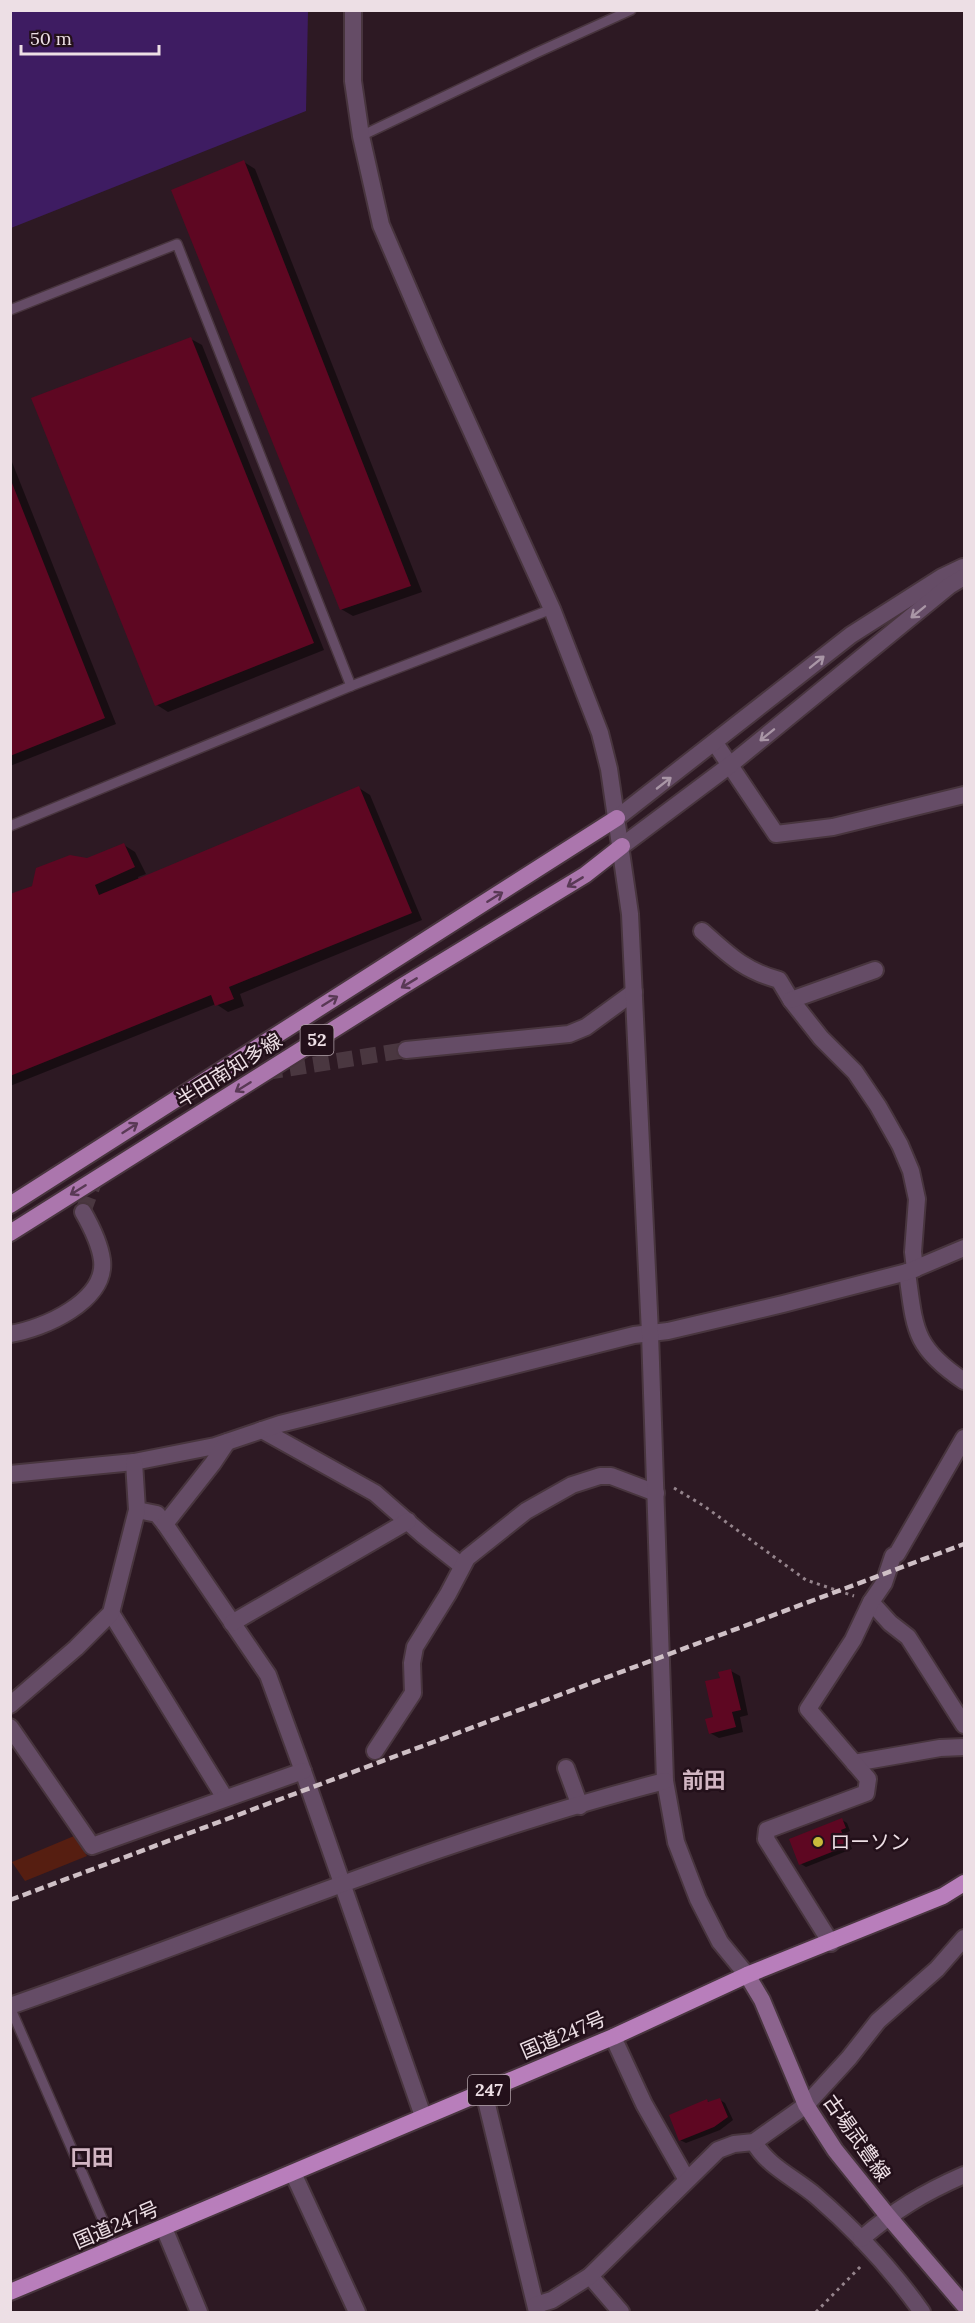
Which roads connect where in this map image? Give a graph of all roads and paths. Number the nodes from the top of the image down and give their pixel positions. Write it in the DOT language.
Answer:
graph roads {
  1 [pos="631,10"];
  2 [pos="356,14"];
  3 [pos="361,136"];
  4 [pos="10,310"];
  5 [pos="964,566"];
  6 [pos="964,577"];
  7 [pos="552,609"];
  8 [pos="351,687"];
  9 [pos="715,743"];
  10 [pos="730,765"];
  11 [pos="964,795"];
  12 [pos="617,818"];
  13 [pos="10,826"];
  14 [pos="622,846"];
  15 [pos="702,931"];
  16 [pos="874,970"];
  17 [pos="634,992"];
  18 [pos="791,1000"];
  19 [pos="406,1050"];
  20 [pos="10,1205"];
  21 [pos="83,1212"];
  22 [pos="10,1233"];
  23 [pos="964,1248"];
  24 [pos="911,1270"];
  25 [pos="650,1333"];
  26 [pos="10,1334"];
  27 [pos="964,1380"];
  28 [pos="262,1430"];
  29 [pos="964,1438"];
  30 [pos="227,1442"];
  31 [pos="134,1462"];
  32 [pos="10,1474"];
  33 [pos="674,1488"];
  34 [pos="656,1493"];
  35 [pos="137,1510"];
  36 [pos="408,1521"];
  37 [pos="165,1524"];
  38 [pos="462,1566"];
  39 [pos="871,1602"];
  40 [pos="111,1613"];
  41 [pos="232,1623"];
  42 [pos="10,1705"];
  43 [pos="964,1725"];
  44 [pos="10,1727"];
  45 [pos="964,1747"];
  46 [pos="375,1751"];
  47 [pos="854,1763"];
  48 [pos="566,1767"];
  49 [pos="303,1771"];
  50 [pos="665,1781"];
  51 [pos="225,1798"];
  52 [pos="579,1806"];
  53 [pos="964,1883"];
  54 [pos="342,1884"];
  55 [pos="964,1938"];
  56 [pos="831,1943"];
  57 [pos="747,1976"];
  58 [pos="10,2006"];
  59 [pos="613,2037"];
  60 [pos="484,2092"];
  61 [pos="806,2105"];
  62 [pos="423,2116"];
  63 [pos="754,2142"];
  64 [pos="293,2173"];
  65 [pos="964,2175"];
  66 [pos="687,2180"];
  67 [pos="888,2216"];
  68 [pos="164,2228"];
  69 [pos="861,2239"];
  70 [pos="115,2248"];
  71 [pos="873,2253"];
  72 [pos="590,2276"];
  73 [pos="10,2292"];
  74 [pos="964,2305"];
  75 [pos="536,2309"];
  76 [pos="199,2313"];
  77 [pos="357,2313"];
  78 [pos="621,2313"];
  79 [pos="816,2313"];
  80 [pos="922,2313"];
  1 -- 3 [label="lane"];
  2 -- 3 [label="street"];
  3 -- 7 [label="street"];
  4 -- 8 [label="lane"];
  9 -- 5 [label="street, one-way"];
  6 -- 10 [label="street, one-way"];
  7 -- 8 [label="lane"];
  7 -- 12 [label="street"];
  8 -- 13 [label="lane"];
  9 -- 10 [label="street"];
  12 -- 9 [label="street, one-way"];
  10 -- 11 [label="street"];
  10 -- 14 [label="street"];
  12 -- 14 [label="street"];
  20 -- 12 [label="main road, 半田南知多線 / 52, one-way"];
  14 -- 17 [label="street"];
  14 -- 22 [label="main road, 半田南知多線 / 52, one-way"];
  15 -- 18 [label="street"];
  16 -- 18 [label="street"];
  17 -- 19 [label="street"];
  17 -- 25 [label="street"];
  18 -- 24 [label="street"];
  21 -- 26 [label="street"];
  23 -- 24 [label="street"];
  24 -- 25 [label="street"];
  24 -- 27 [label="street"];
  25 -- 28 [label="street"];
  25 -- 34 [label="street"];
  28 -- 30 [label="street"];
  28 -- 36 [label="street"];
  29 -- 39 [label="street"];
  30 -- 31 [label="street"];
  30 -- 37 [label="street"];
  31 -- 32 [label="street"];
  31 -- 35 [label="street"];
  33 -- 39 [label="path"];
  34 -- 38 [label="street"];
  34 -- 50 [label="street"];
  35 -- 37 [label="street"];
  35 -- 40 [label="street"];
  36 -- 38 [label="street"];
  36 -- 41 [label="street"];
  37 -- 41 [label="street"];
  38 -- 46 [label="street"];
  39 -- 43 [label="street"];
  39 -- 47 [label="street"];
  40 -- 42 [label="street"];
  40 -- 51 [label="street"];
  41 -- 49 [label="street"];
  44 -- 51 [label="street"];
  45 -- 47 [label="street"];
  47 -- 56 [label="street"];
  48 -- 52 [label="street"];
  49 -- 51 [label="street"];
  49 -- 54 [label="street"];
  50 -- 52 [label="street"];
  50 -- 57 [label="street"];
  52 -- 54 [label="street"];
  53 -- 56 [label="highway, 国道247号 / 247"];
  54 -- 58 [label="street"];
  54 -- 62 [label="street"];
  55 -- 61 [label="street"];
  56 -- 57 [label="highway, 国道247号 / 247"];
  57 -- 59 [label="highway, 国道247号 / 247"];
  57 -- 61 [label="main road, 古場武豊線"];
  58 -- 70 [label="lane"];
  59 -- 60 [label="highway, 国道247号 / 247"];
  59 -- 66 [label="street"];
  60 -- 62 [label="highway, 国道247号 / 247"];
  60 -- 75 [label="street"];
  61 -- 63 [label="street"];
  61 -- 67 [label="main road, 古場武豊線"];
  62 -- 64 [label="highway, 国道247号 / 247"];
  63 -- 66 [label="street"];
  63 -- 69 [label="street"];
  64 -- 68 [label="highway, 国道247号 / 247"];
  64 -- 77 [label="street"];
  65 -- 67 [label="street"];
  66 -- 72 [label="street"];
  67 -- 69 [label="street"];
  67 -- 74 [label="main road, 古場武豊線"];
  68 -- 70 [label="highway, 国道247号 / 247"];
  68 -- 76 [label="street"];
  69 -- 71 [label="street"];
  70 -- 73 [label="highway, 国道247号 / 247"];
  71 -- 79 [label="path"];
  71 -- 80 [label="street"];
  72 -- 75 [label="street"];
  72 -- 78 [label="street"];
}
